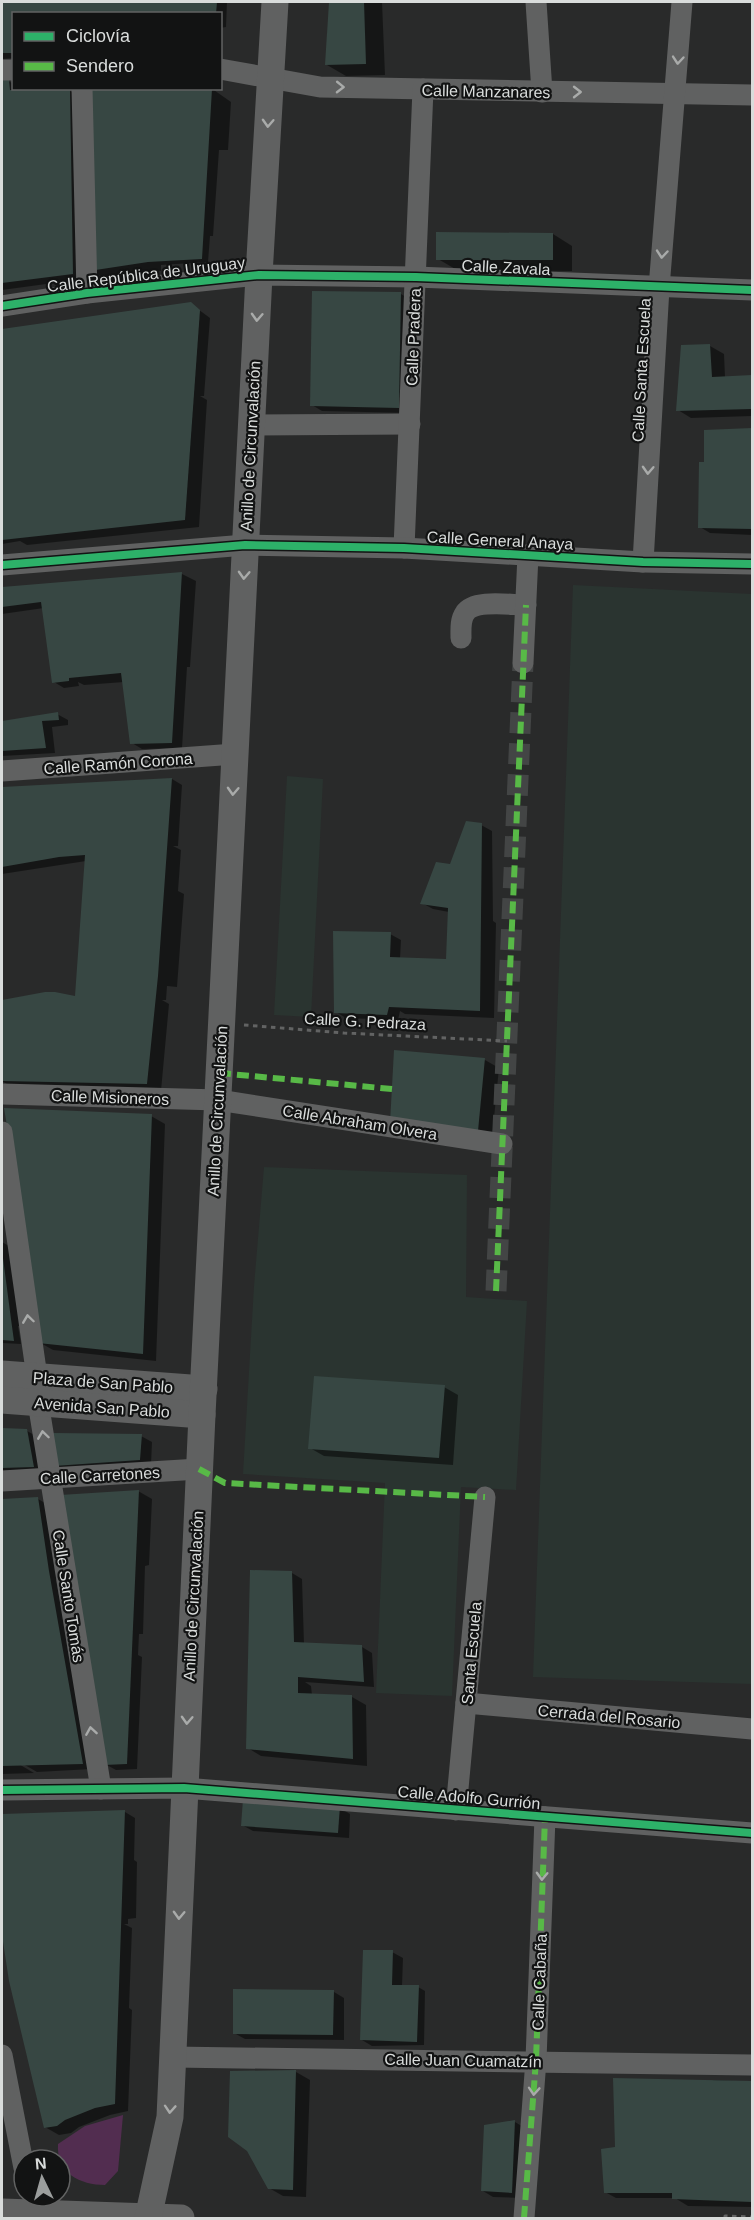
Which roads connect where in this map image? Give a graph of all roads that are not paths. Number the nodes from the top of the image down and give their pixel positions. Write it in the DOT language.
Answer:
graph roads {
  1 [pos="275,2"];
  2 [pos="536,2"];
  3 [pos="682,2"];
  4 [pos="222,69"];
  5 [pos="270,78"];
  6 [pos="423,89"];
  7 [pos="82,90"];
  8 [pos="542,92"];
  9 [pos="675,93"];
  10 [pos="753,94"];
  11 [pos="259,275"];
  12 [pos="416,276"];
  13 [pos="659,288"];
  14 [pos="753,290"];
  15 [pos="87,293"];
  16 [pos="2,306"];
  17 [pos="410,424"];
  18 [pos="252,425"];
  19 [pos="246,545"];
  20 [pos="404,548"];
  21 [pos="528,555"];
  22 [pos="643,562"];
  23 [pos="753,564"];
  24 [pos="2,565"];
  25 [pos="526,605"];
  26 [pos="461,638"];
  27 [pos="523,663"];
  28 [pos="235,754"];
  29 [pos="2,771"];
  30 [pos="2,1094"];
  31 [pos="218,1101"];
  32 [pos="2,1132"];
  33 [pos="502,1144"];
  34 [pos="2,1374"];
  35 [pos="38,1390"];
  36 [pos="2,1400"];
  37 [pos="203,1402"];
  38 [pos="200,1469"];
  39 [pos="49,1478"];
  40 [pos="2,1480"];
  41 [pos="485,1497"];
  42 [pos="466,1703"];
  43 [pos="753,1729"];
  44 [pos="184,1788"];
  45 [pos="101,1789"];
  46 [pos="2,1790"];
  47 [pos="456,1810"];
  48 [pos="544,1817"];
  49 [pos="753,1833"];
  50 [pos="2,2055"];
  51 [pos="173,2057"];
  52 [pos="536,2060"];
  53 [pos="753,2065"];
  54 [pos="20,2148"];
  55 [pos="64,2208"];
  56 [pos="148,2218"];
  57 [pos="181,2218"];
  58 [pos="524,2218"];
  1 -- 5 [label="main road, Anillo de Circunvalación"];
  2 -- 8 [label="street"];
  3 -- 9 [label="street, Calle Santa Escuela, one-way"];
  4 -- 5 [label="street, Calle Manzanares"];
  5 -- 6 [label="street, Calle Manzanares, one-way"];
  5 -- 11 [label="main road, Anillo de Circunvalación, one-way"];
  6 -- 8 [label="street, Calle Manzanares"];
  6 -- 12 [label="street, Calle Pradera"];
  7 -- 15 [label="street"];
  8 -- 9 [label="street, Calle Manzanares, one-way"];
  9 -- 10 [label="street, Calle Manzanares"];
  9 -- 13 [label="street, Calle Santa Escuela, one-way"];
  11 -- 12 [label="street, Calle Zavala"];
  11 -- 15 [label="street, Calle República de Uruguay"];
  11 -- 18 [label="main road, Anillo de Circunvalación, one-way"];
  12 -- 13 [label="street, Calle Zavala"];
  12 -- 17 [label="street, Calle Pradera"];
  13 -- 14 [label="street, Calle Zavala"];
  13 -- 22 [label="street, Calle Santa Escuela, one-way"];
  15 -- 16 [label="street, Calle República de Uruguay"];
  17 -- 18 [label="street"];
  17 -- 20 [label="street, Calle Pradera"];
  18 -- 19 [label="main road, Anillo de Circunvalación"];
  19 -- 20 [label="street, Calle General Anaya"];
  19 -- 24 [label="street, Calle General Anaya"];
  19 -- 28 [label="main road, Anillo de Circunvalación, one-way"];
  20 -- 21 [label="street, Calle General Anaya"];
  21 -- 22 [label="street, Calle General Anaya"];
  21 -- 25 [label="street"];
  22 -- 23 [label="street, Calle General Anaya"];
  25 -- 26 [label="street"];
  25 -- 27 [label="street"];
  28 -- 29 [label="street, Calle Ramón Corona"];
  28 -- 31 [label="main road, Anillo de Circunvalación, one-way"];
  30 -- 31 [label="street, Calle Misioneros"];
  31 -- 33 [label="street, Calle Abraham Olvera"];
  31 -- 37 [label="main road, Anillo de Circunvalación"];
  35 -- 32 [label="street, Calle Santo Tomás, one-way"];
  34 -- 35 [label="main road, Plaza de San Pablo"];
  35 -- 36 [label="main road, Avenida San Pablo"];
  35 -- 37 [label="main road, Plaza de San Pablo"];
  39 -- 35 [label="street, Calle Santo Tomás, one-way"];
  37 -- 38 [label="main road, Anillo de Circunvalación"];
  38 -- 39 [label="street, Calle Carretones"];
  38 -- 44 [label="main road, Anillo de Circunvalación, one-way"];
  39 -- 40 [label="street, Calle Carretones"];
  45 -- 39 [label="street, Calle Santo Tomás, one-way"];
  41 -- 42 [label="street, Santa Escuela"];
  42 -- 43 [label="street, Cerrada del Rosario"];
  42 -- 47 [label="street, Santa Escuela"];
  44 -- 45 [label="street, Calle Adolfo Gurrión"];
  44 -- 47 [label="street, Calle Adolfo Gurrión"];
  44 -- 51 [label="main road, Anillo de Circunvalación, one-way"];
  45 -- 46 [label="street, Calle Adolfo Gurrión"];
  47 -- 48 [label="street, Calle Adolfo Gurrión"];
  48 -- 49 [label="street, Calle Adolfo Gurrión"];
  48 -- 52 [label="street, Calle Cabaña, one-way"];
  50 -- 54 [label="street"];
  51 -- 52 [label="street, Calle Juan Cuamatzín"];
  51 -- 56 [label="main road, Anillo de Circunvalación, one-way"];
  52 -- 53 [label="street, Calle Juan Cuamatzín"];
  52 -- 58 [label="street, Calle Cabaña, one-way"];
  55 -- 56 [label="main road"];
  56 -- 57 [label="main road"];
}
